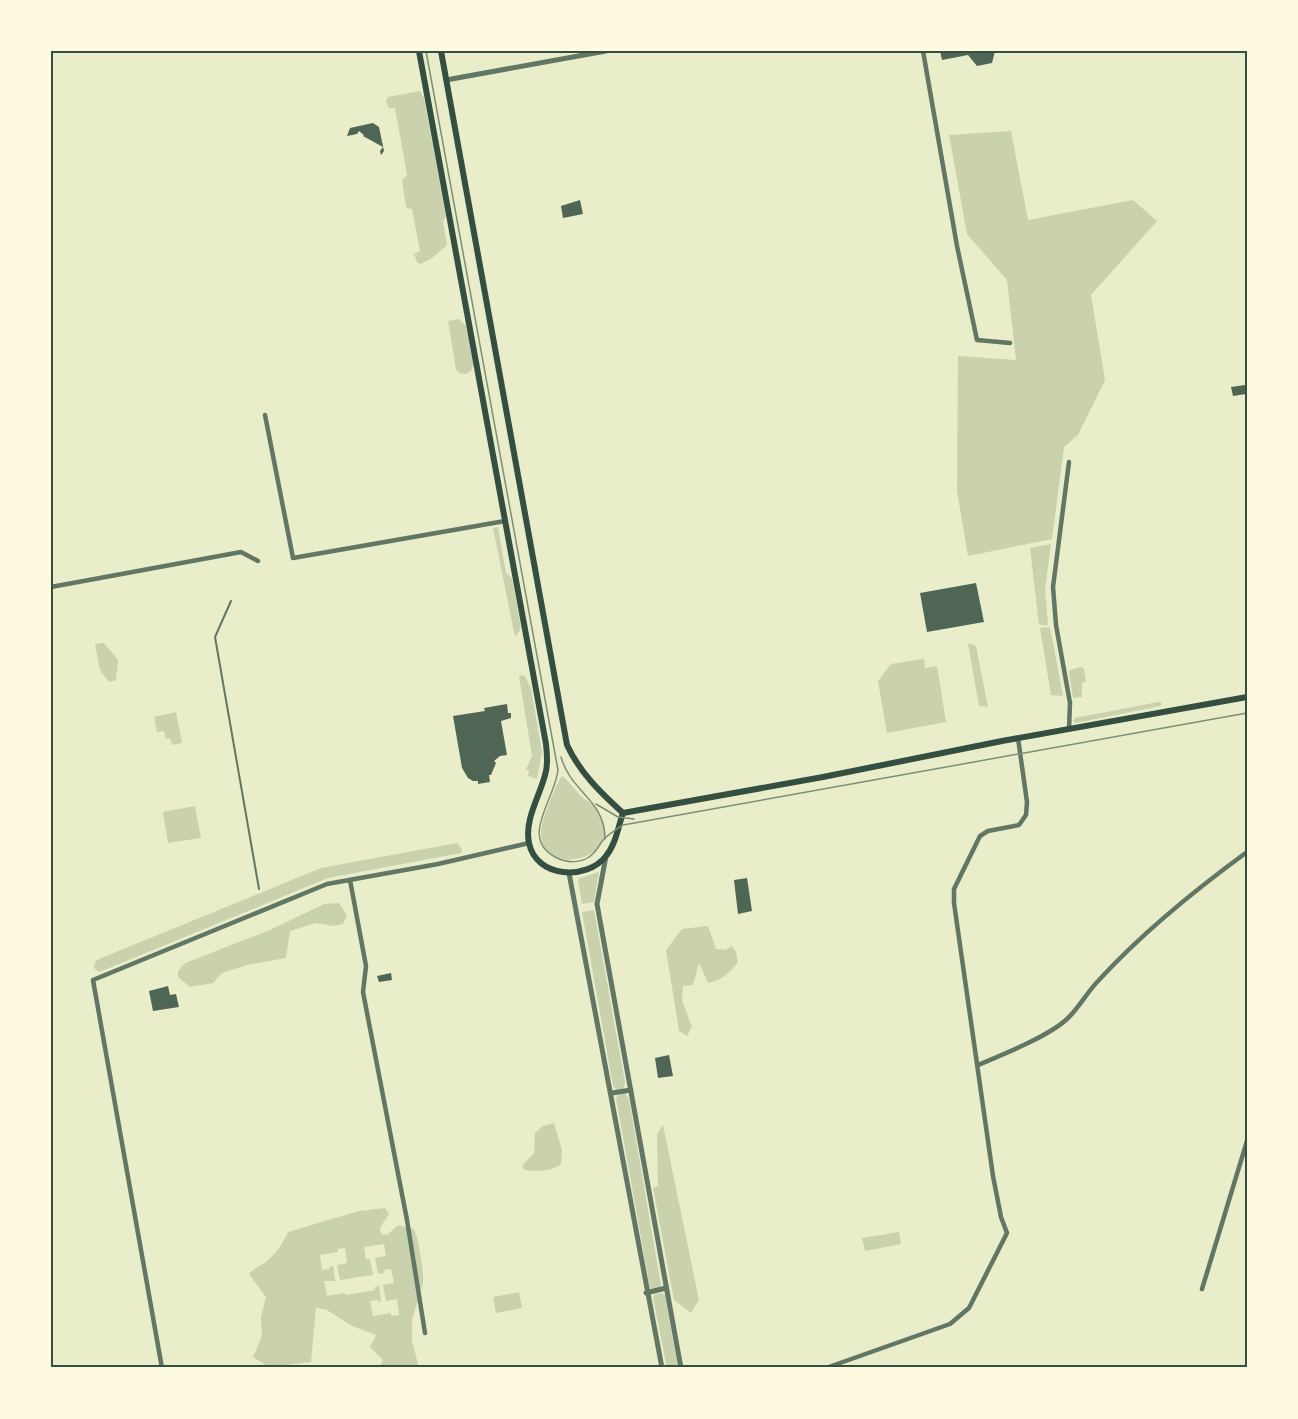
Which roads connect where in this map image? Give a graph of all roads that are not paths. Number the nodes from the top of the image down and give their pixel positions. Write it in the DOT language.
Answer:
graph roads {
  1 [pos="419,51"];
  2 [pos="441,51"];
  3 [pos="606,51"];
  4 [pos="923,51"];
  5 [pos="446,80"];
  6 [pos="1010,343"];
  7 [pos="265,415"];
  8 [pos="1069,462"];
  9 [pos="505,521"];
  10 [pos="258,561"];
  11 [pos="51,587"];
  12 [pos="231,602"];
  13 [pos="1247,697"];
  14 [pos="1070,729"];
  15 [pos="1018,738"];
  16 [pos="623,813"];
  17 [pos="529,843"];
  18 [pos="1247,852"];
  19 [pos="606,856"];
  20 [pos="569,873"];
  21 [pos="350,880"];
  22 [pos="259,889"];
  23 [pos="978,1065"];
  24 [pos="631,1090"];
  25 [pos="612,1093"];
  26 [pos="1247,1141"];
  27 [pos="666,1288"];
  28 [pos="1202,1289"];
  29 [pos="646,1293"];
  30 [pos="425,1333"];
  31 [pos="162,1368"];
  32 [pos="662,1368"];
  33 [pos="681,1368"];
  34 [pos="826,1368"];
  1 -- 9 [label="main road"];
  2 -- 5 [label="main road"];
  3 -- 5 [label="street"];
  4 -- 6 [label="street"];
  5 -- 16 [label="main road"];
  7 -- 9 [label="street"];
  8 -- 14 [label="street"];
  9 -- 17 [label="main road"];
  10 -- 11 [label="street"];
  12 -- 22 [label="lane"];
  13 -- 14 [label="main road"];
  14 -- 15 [label="main road"];
  15 -- 16 [label="main road"];
  15 -- 23 [label="street"];
  16 -- 19 [label="main road"];
  17 -- 20 [label="main road"];
  17 -- 21 [label="street"];
  18 -- 23 [label="street"];
  19 -- 20 [label="main road"];
  19 -- 24 [label="street"];
  20 -- 25 [label="street"];
  21 -- 30 [label="street"];
  21 -- 31 [label="street"];
  23 -- 34 [label="street"];
  24 -- 25 [label="street"];
  24 -- 27 [label="street"];
  25 -- 29 [label="street"];
  26 -- 28 [label="street"];
  27 -- 29 [label="street"];
  27 -- 33 [label="street"];
  29 -- 32 [label="street"];
}
